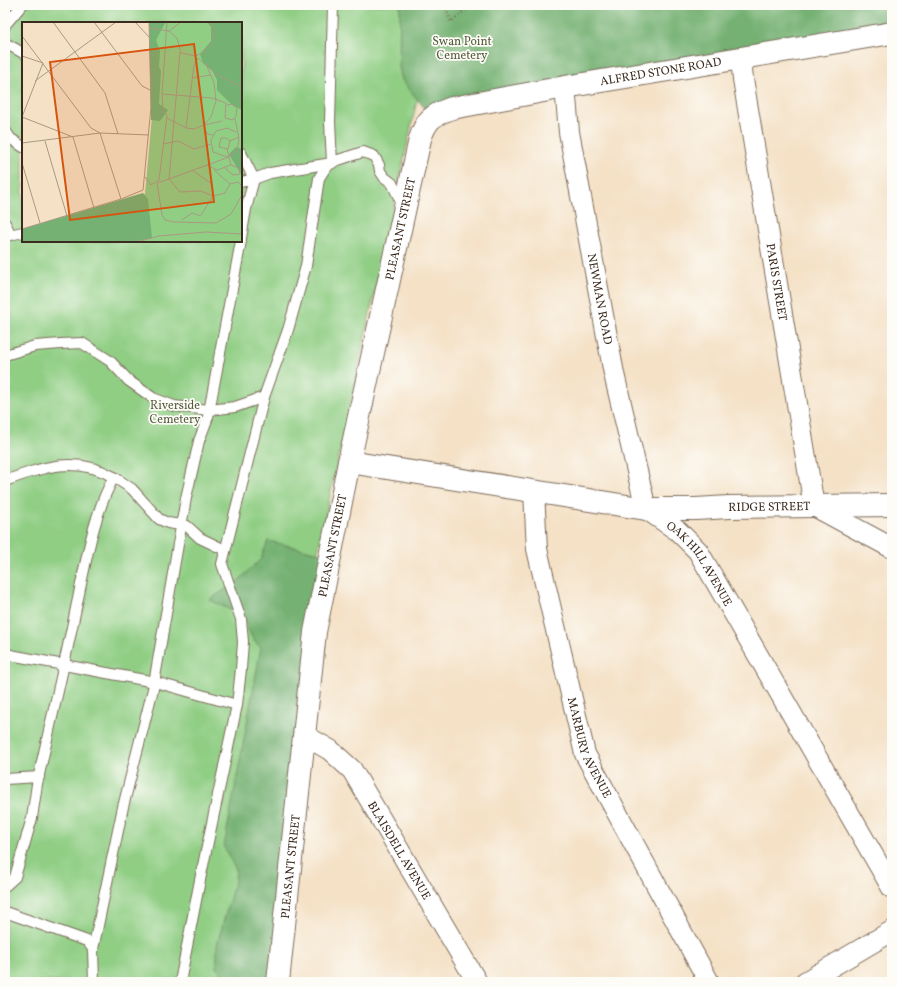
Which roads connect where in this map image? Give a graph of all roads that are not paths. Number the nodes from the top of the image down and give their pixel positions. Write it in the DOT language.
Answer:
graph roads {
  1 [pos="22,5"];
  2 [pos="333,5"];
  3 [pos="5,25"];
  4 [pos="892,33"];
  5 [pos="5,43"];
  6 [pos="22,52"];
  7 [pos="741,58"];
  8 [pos="565,87"];
  9 [pos="431,118"];
  10 [pos="5,130"];
  11 [pos="22,146"];
  12 [pos="242,155"];
  13 [pos="332,163"];
  14 [pos="254,179"];
  15 [pos="242,182"];
  16 [pos="405,209"];
  17 [pos="5,223"];
  18 [pos="22,232"];
  19 [pos="242,234"];
  20 [pos="8,235"];
  21 [pos="241,242"];
  22 [pos="5,355"];
  23 [pos="264,397"];
  24 [pos="209,410"];
  25 [pos="349,462"];
  26 [pos="114,477"];
  27 [pos="5,481"];
  28 [pos="534,492"];
  29 [pos="892,505"];
  30 [pos="814,506"];
  31 [pos="646,509"];
  32 [pos="182,524"];
  33 [pos="892,548"];
  34 [pos="225,550"];
  35 [pos="5,654"];
  36 [pos="64,665"];
  37 [pos="155,682"];
  38 [pos="237,705"];
  39 [pos="304,735"];
  40 [pos="39,777"];
  41 [pos="5,779"];
  42 [pos="5,886"];
  43 [pos="892,888"];
  44 [pos="5,912"];
  45 [pos="892,931"];
  46 [pos="93,949"];
  47 [pos="94,982"];
  48 [pos="180,982"];
  49 [pos="278,982"];
  50 [pos="478,982"];
  51 [pos="709,982"];
  52 [pos="805,982"];
  1 -- 3 [label="lane"];
  2 -- 13 [label="lane"];
  4 -- 7 [label="street, ALFRED STONE ROAD"];
  5 -- 6 [label="lane"];
  7 -- 8 [label="street, ALFRED STONE ROAD"];
  7 -- 30 [label="street, PARIS STREET"];
  8 -- 9 [label="street, ALFRED STONE ROAD"];
  8 -- 31 [label="street, NEWMAN ROAD"];
  9 -- 16 [label="street, PLEASANT STREET"];
  10 -- 11 [label="lane"];
  12 -- 14 [label="lane"];
  13 -- 14 [label="lane"];
  13 -- 16 [label="lane"];
  13 -- 23 [label="lane"];
  14 -- 15 [label="lane"];
  14 -- 19 [label="lane"];
  16 -- 25 [label="street, PLEASANT STREET"];
  17 -- 20 [label="lane"];
  18 -- 20 [label="lane"];
  21 -- 24 [label="lane"];
  22 -- 24 [label="lane"];
  23 -- 24 [label="lane"];
  23 -- 34 [label="lane"];
  24 -- 32 [label="lane"];
  25 -- 28 [label="street, OAK HILL AVENUE"];
  25 -- 39 [label="street, PLEASANT STREET"];
  26 -- 27 [label="lane"];
  26 -- 32 [label="lane"];
  26 -- 36 [label="lane"];
  28 -- 31 [label="street, OAK HILL AVENUE"];
  28 -- 51 [label="street, MARBURY AVENUE"];
  29 -- 30 [label="street, RIDGE STREET"];
  30 -- 31 [label="street, RIDGE STREET"];
  30 -- 33 [label="street"];
  31 -- 43 [label="street, OAK HILL AVENUE"];
  32 -- 34 [label="lane"];
  32 -- 37 [label="lane"];
  34 -- 38 [label="lane"];
  35 -- 36 [label="lane"];
  36 -- 37 [label="lane"];
  36 -- 40 [label="lane"];
  37 -- 38 [label="lane"];
  37 -- 46 [label="lane"];
  38 -- 48 [label="lane"];
  39 -- 49 [label="street, PLEASANT STREET"];
  39 -- 50 [label="street, BLAISDELL AVENUE"];
  40 -- 41 [label="lane"];
  40 -- 42 [label="lane"];
  44 -- 46 [label="lane"];
  45 -- 52 [label="street"];
  46 -- 47 [label="lane"];
}
